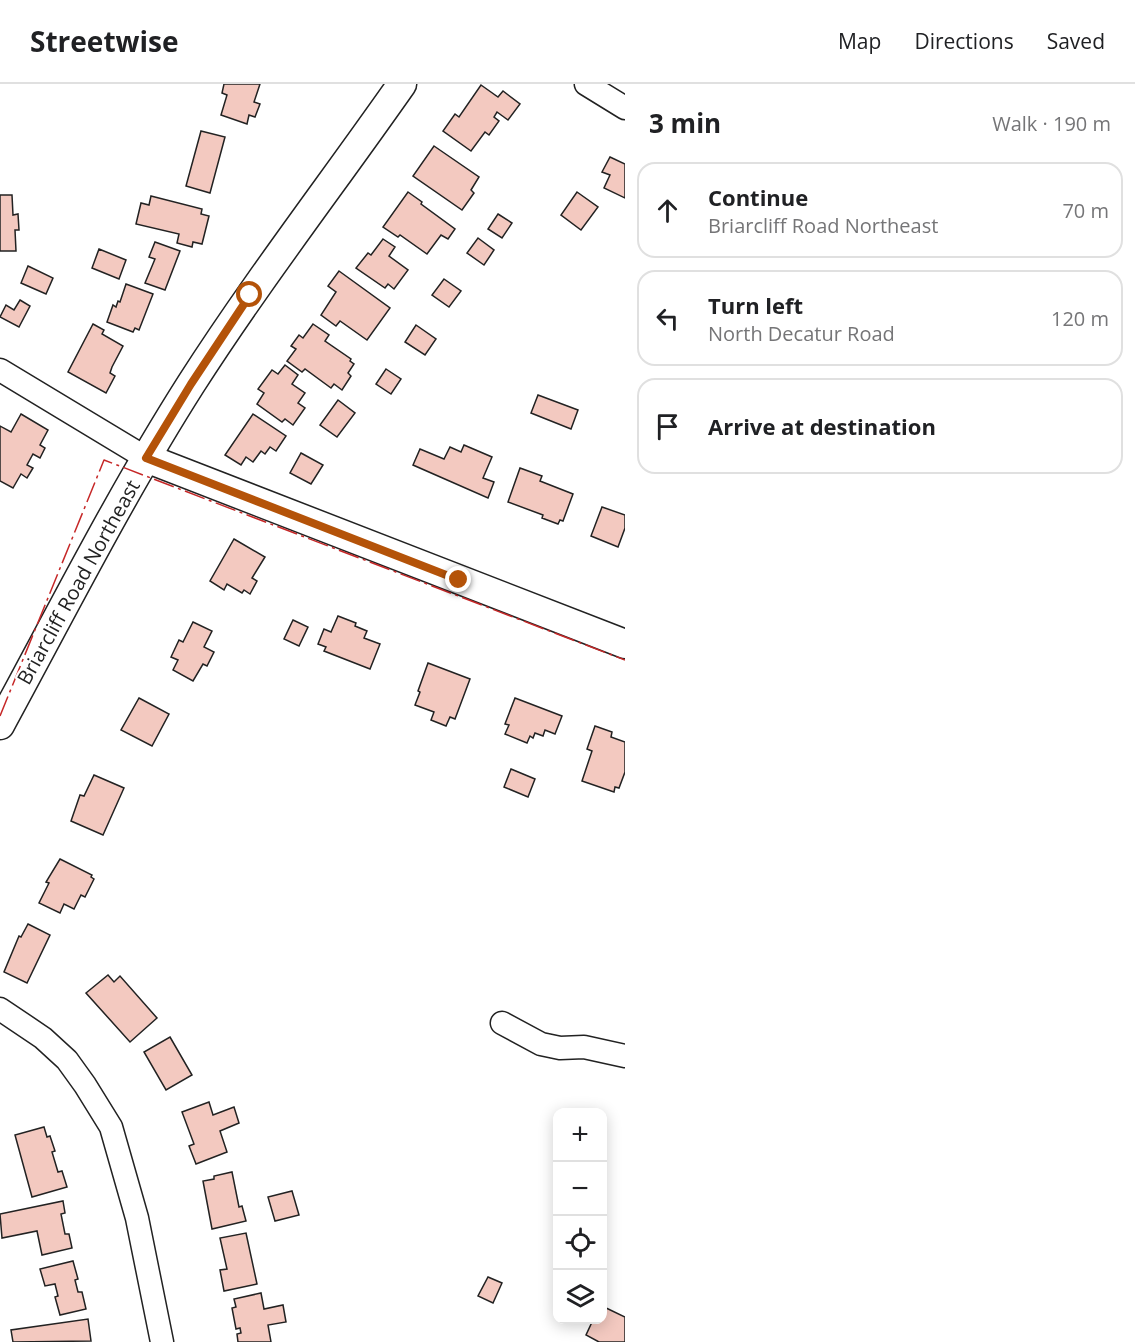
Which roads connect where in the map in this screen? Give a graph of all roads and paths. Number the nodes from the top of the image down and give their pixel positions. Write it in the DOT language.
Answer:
graph roads {
  1 [pos="402,84"];
  2 [pos="586,84"];
  3 [pos="625,108"];
  4 [pos="0,370"];
  5 [pos="146,458"];
  6 [pos="625,645"];
  7 [pos="0,725"];
  8 [pos="0,1009"];
  9 [pos="502,1023"];
  10 [pos="625,1056"];
  11 [pos="162,1342"];
  1 -- 5 [label="main road, Briarcliff Road Northeast"];
  2 -- 3 [label="street"];
  4 -- 5 [label="street"];
  5 -- 6 [label="main road"];
  5 -- 7 [label="main road, Briarcliff Road Northeast"];
  8 -- 11 [label="street"];
  9 -- 10 [label="street"];
}
